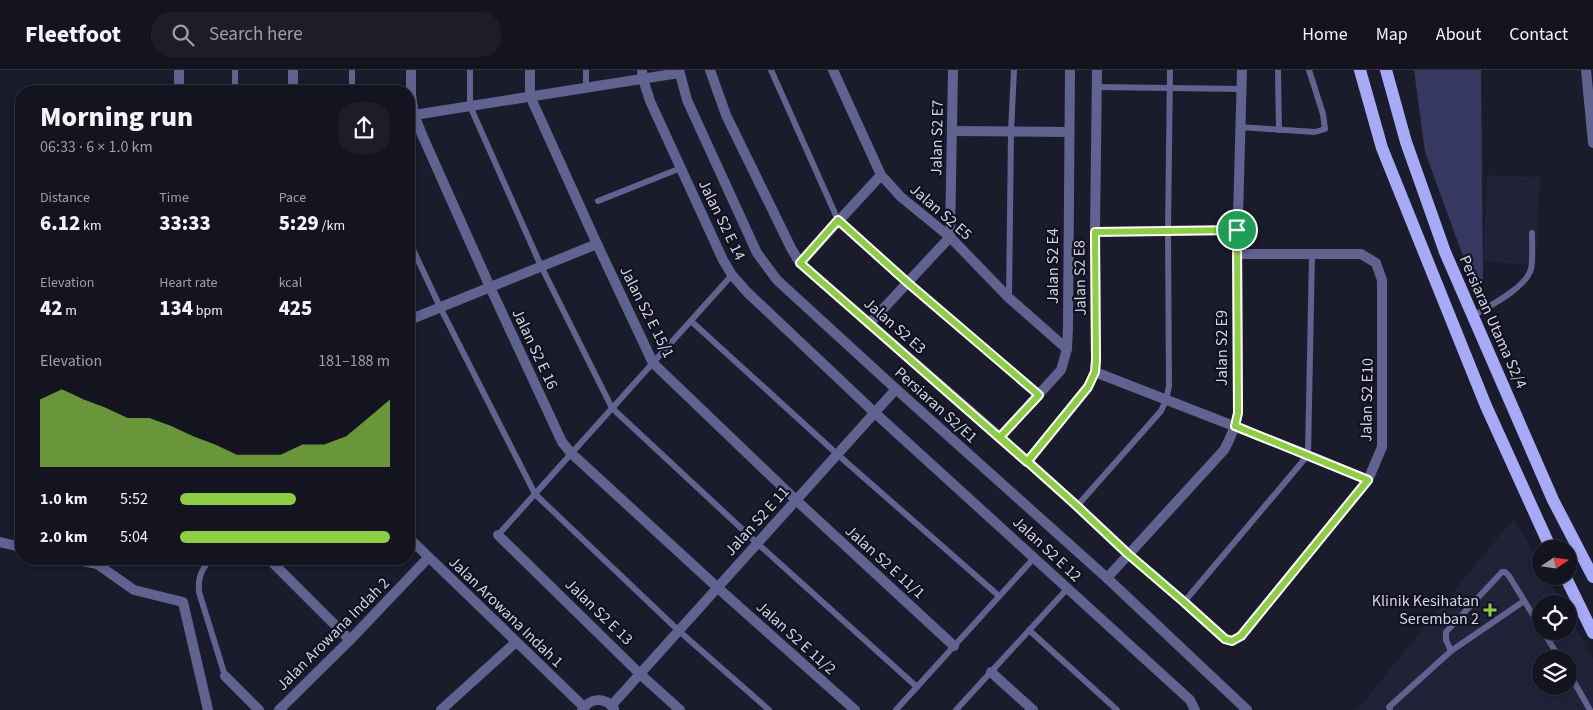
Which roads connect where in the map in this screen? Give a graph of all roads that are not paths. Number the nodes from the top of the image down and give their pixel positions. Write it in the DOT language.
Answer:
graph roads {
  1 [pos="179,70"];
  2 [pos="235,70"];
  3 [pos="293,70"];
  4 [pos="352,70"];
  5 [pos="411,70"];
  6 [pos="470,70"];
  7 [pos="530,70"];
  8 [pos="586,70"];
  9 [pos="710,70"];
  10 [pos="772,70"];
  11 [pos="833,70"];
  12 [pos="953,70"];
  13 [pos="1014,70"];
  14 [pos="1070,70"];
  15 [pos="1097,70"];
  16 [pos="1170,70"];
  17 [pos="1242,70"];
  18 [pos="1278,70"];
  19 [pos="1309,70"];
  20 [pos="1360,70"];
  21 [pos="1386,70"];
  22 [pos="1586,70"];
  23 [pos="679,72"];
  24 [pos="642,74"];
  25 [pos="178,85"];
  26 [pos="235,85"];
  27 [pos="293,85"];
  28 [pos="352,85"];
  29 [pos="411,85"];
  30 [pos="1097,87"];
  31 [pos="586,88"];
  32 [pos="1170,88"];
  33 [pos="1241,89"];
  34 [pos="530,96"];
  35 [pos="470,106"];
  36 [pos="415,114"];
  37 [pos="415,124"];
  38 [pos="1240,127"];
  39 [pos="1279,130"];
  40 [pos="952,131"];
  41 [pos="1011,132"];
  42 [pos="1069,132"];
  43 [pos="1593,143"];
  44 [pos="681,168"];
  45 [pos="881,175"];
  46 [pos="598,201"];
  47 [pos="838,220"];
  48 [pos="1237,230"];
  49 [pos="1168,231"];
  50 [pos="1095,232"];
  51 [pos="1532,233"];
  52 [pos="950,237"];
  53 [pos="596,244"];
  54 [pos="415,254"];
  55 [pos="1237,254"];
  56 [pos="1312,254"];
  57 [pos="800,263"];
  58 [pos="541,266"];
  59 [pos="732,275"];
  60 [pos="908,283"];
  61 [pos="490,287"];
  62 [pos="1009,298"];
  63 [pos="440,307"];
  64 [pos="1473,316"];
  65 [pos="415,317"];
  66 [pos="691,321"];
  67 [pos="869,324"];
  68 [pos="1066,349"];
  69 [pos="653,363"];
  70 [pos="1095,372"];
  71 [pos="896,389"];
  72 [pos="1039,395"];
  73 [pos="1166,400"];
  74 [pos="612,408"];
  75 [pos="875,413"];
  76 [pos="1235,426"];
  77 [pos="1000,437"];
  78 [pos="571,453"];
  79 [pos="837,454"];
  80 [pos="1308,455"];
  81 [pos="1027,462"];
  82 [pos="1368,480"];
  83 [pos="535,494"];
  84 [pos="796,500"];
  85 [pos="1077,506"];
  86 [pos="498,534"];
  87 [pos="1547,540"];
  88 [pos="0,542"];
  89 [pos="415,544"];
  90 [pos="757,544"];
  91 [pos="15,546"];
  92 [pos="1128,554"];
  93 [pos="428,558"];
  94 [pos="1034,558"];
  95 [pos="98,565"];
  96 [pos="205,565"];
  97 [pos="275,565"];
  98 [pos="1593,577"];
  99 [pos="1107,578"];
  100 [pos="1569,585"];
  101 [pos="718,588"];
  102 [pos="1067,589"];
  103 [pos="999,596"];
  104 [pos="1524,600"];
  105 [pos="1184,602"];
  106 [pos="1532,613"];
  107 [pos="1029,630"];
  108 [pos="679,631"];
  109 [pos="1593,633"];
  110 [pos="350,640"];
  111 [pos="516,642"];
  112 [pos="954,646"];
  113 [pos="1451,651"];
  114 [pos="991,672"];
  115 [pos="640,674"];
  116 [pos="225,676"];
  117 [pos="917,687"];
  118 [pos="1577,687"];
  119 [pos="613,708"];
  120 [pos="583,709"];
  121 [pos="208,710"];
  122 [pos="259,710"];
  123 [pos="279,710"];
  124 [pos="442,710"];
  125 [pos="680,710"];
  126 [pos="769,710"];
  127 [pos="855,710"];
  128 [pos="896,710"];
  129 [pos="956,710"];
  130 [pos="1033,710"];
  131 [pos="1117,710"];
  132 [pos="1195,710"];
  133 [pos="1247,710"];
  134 [pos="1390,710"];
  135 [pos="1590,710"];
  1 -- 25 [label="street"];
  2 -- 26 [label="lane"];
  3 -- 27 [label="street"];
  4 -- 28 [label="lane"];
  5 -- 29 [label="street, Jalan S2 E 16"];
  6 -- 35 [label="lane"];
  7 -- 34 [label="street"];
  8 -- 31 [label="lane"];
  9 -- 57 [label="street, Jalan S2 E3"];
  10 -- 47 [label="lane"];
  11 -- 45 [label="street, Jalan S2 E5"];
  12 -- 40 [label="street, Jalan S2 E7"];
  13 -- 41 [label="lane"];
  14 -- 42 [label="street, Jalan S2 E4"];
  15 -- 30 [label="street, Jalan S2 E8"];
  16 -- 32 [label="lane"];
  17 -- 33 [label="street, Jalan S2 E9"];
  18 -- 39 [label="lane"];
  19 -- 39 [label="lane"];
  20 -- 87 [label="main road"];
  21 -- 64 [label="main road, Persiaran Utama S2/4"];
  22 -- 43 [label="street"];
  23 -- 24 [label="street"];
  23 -- 71 [label="street, Persiaran S2/E1"];
  24 -- 31 [label="street"];
  24 -- 44 [label="street, Jalan S2 E 14"];
  30 -- 32 [label="lane"];
  30 -- 50 [label="street, Jalan S2 E8"];
  31 -- 34 [label="street"];
  32 -- 33 [label="lane"];
  32 -- 49 [label="lane"];
  33 -- 38 [label="street, Jalan S2 E9"];
  34 -- 35 [label="street"];
  34 -- 53 [label="street, Jalan S2 E 15/1"];
  35 -- 36 [label="street"];
  35 -- 58 [label="lane"];
  37 -- 61 [label="street, Jalan S2 E 16"];
  38 -- 39 [label="lane"];
  38 -- 48 [label="street, Jalan S2 E9"];
  40 -- 41 [label="street"];
  40 -- 52 [label="street, Jalan S2 E7"];
  41 -- 42 [label="street"];
  41 -- 62 [label="lane"];
  42 -- 68 [label="street, Jalan S2 E4"];
  44 -- 46 [label="lane"];
  44 -- 59 [label="street, Jalan S2 E 14"];
  45 -- 47 [label="street"];
  45 -- 52 [label="street, Jalan S2 E5"];
  47 -- 57 [label="street"];
  47 -- 60 [label="lane"];
  48 -- 49 [label="lane"];
  48 -- 55 [label="street, Jalan S2 E9"];
  49 -- 50 [label="lane"];
  49 -- 73 [label="lane"];
  50 -- 70 [label="street, Jalan S2 E8"];
  51 -- 64 [label="lane"];
  52 -- 60 [label="street"];
  52 -- 62 [label="street, Jalan S2 E5"];
  53 -- 58 [label="street"];
  53 -- 69 [label="street, Jalan S2 E 15/1"];
  54 -- 63 [label="lane"];
  55 -- 56 [label="street, Jalan S2 E10"];
  55 -- 76 [label="street, Jalan S2 E9"];
  56 -- 80 [label="lane"];
  56 -- 82 [label="street, Jalan S2 E10"];
  57 -- 67 [label="street, Jalan S2 E3"];
  58 -- 61 [label="street"];
  58 -- 74 [label="lane"];
  59 -- 66 [label="lane"];
  59 -- 75 [label="street, Jalan S2 E 14"];
  60 -- 67 [label="street"];
  60 -- 72 [label="lane"];
  61 -- 63 [label="street"];
  61 -- 78 [label="street, Jalan S2 E 16"];
  62 -- 68 [label="street, Jalan S2 E5"];
  63 -- 65 [label="street"];
  63 -- 83 [label="lane"];
  64 -- 98 [label="main road, Persiaran Utama S2/4"];
  66 -- 69 [label="lane"];
  66 -- 79 [label="lane"];
  67 -- 77 [label="street, Jalan S2 E3"];
  68 -- 72 [label="street, Jalan S2 E4"];
  69 -- 74 [label="lane"];
  69 -- 84 [label="street, Jalan S2 E 15/1"];
  70 -- 73 [label="street"];
  70 -- 81 [label="street, Jalan S2 E8"];
  71 -- 75 [label="street, Jalan S2 E 11"];
  71 -- 99 [label="street, Persiaran S2/E1"];
  72 -- 77 [label="street, Jalan S2 E4"];
  73 -- 76 [label="street"];
  73 -- 85 [label="lane"];
  74 -- 78 [label="lane"];
  74 -- 90 [label="lane"];
  75 -- 79 [label="street, Jalan S2 E 11"];
  75 -- 94 [label="street, Jalan S2 E 12"];
  76 -- 80 [label="street"];
  76 -- 92 [label="street, Jalan S2 E9"];
  77 -- 81 [label="street, Jalan S2 E3"];
  78 -- 83 [label="lane"];
  78 -- 101 [label="street, Jalan S2 E 16"];
  79 -- 84 [label="street, Jalan S2 E 11"];
  79 -- 103 [label="lane"];
  80 -- 82 [label="street"];
  80 -- 105 [label="lane"];
  81 -- 85 [label="street, Jalan S2 E3"];
  82 -- 105 [label="street, Jalan S2 E10"];
  83 -- 86 [label="lane"];
  83 -- 108 [label="lane"];
  84 -- 90 [label="street, Jalan S2 E 11"];
  84 -- 112 [label="street, Jalan S2 E 11/1"];
  85 -- 92 [label="street, Jalan S2 E3"];
  86 -- 115 [label="street, Jalan S2 E 13"];
  88 -- 91 [label="street"];
  89 -- 93 [label="street, Jalan Arowana Indah 1"];
  90 -- 101 [label="street, Jalan S2 E 11"];
  90 -- 117 [label="lane"];
  92 -- 99 [label="street, Jalan S2 E9"];
  92 -- 105 [label="street, Jalan S2 E10"];
  93 -- 110 [label="street, Jalan Arowana Indah 2"];
  93 -- 111 [label="street, Jalan Arowana Indah 1"];
  94 -- 102 [label="street, Jalan S2 E 12"];
  94 -- 103 [label="lane"];
  95 -- 121 [label="street"];
  96 -- 116 [label="lane"];
  97 -- 110 [label="street"];
  99 -- 133 [label="street, Persiaran S2/E1"];
  100 -- 109 [label="main road"];
  101 -- 108 [label="street, Jalan S2 E 11"];
  101 -- 127 [label="street, Jalan S2 E 11/2"];
  102 -- 107 [label="lane"];
  102 -- 132 [label="street, Jalan S2 E 12"];
  103 -- 112 [label="lane"];
  104 -- 106 [label="lane"];
  104 -- 113 [label="lane"];
  104 -- 113 [label="lane"];
  107 -- 114 [label="lane"];
  107 -- 131 [label="lane"];
  108 -- 115 [label="street, Jalan S2 E 11"];
  108 -- 126 [label="lane"];
  110 -- 123 [label="street, Jalan Arowana Indah 2"];
  111 -- 120 [label="street, Jalan Arowana Indah 1"];
  111 -- 124 [label="street"];
  112 -- 117 [label="lane"];
  113 -- 134 [label="lane"];
  114 -- 129 [label="lane"];
  114 -- 130 [label="street"];
  115 -- 119 [label="street, Jalan S2 E 11"];
  115 -- 125 [label="street, Jalan S2 E 13"];
  116 -- 122 [label="street"];
  117 -- 128 [label="lane"];
  118 -- 135 [label="lane"];
  119 -- 120 [label="street"];
}
